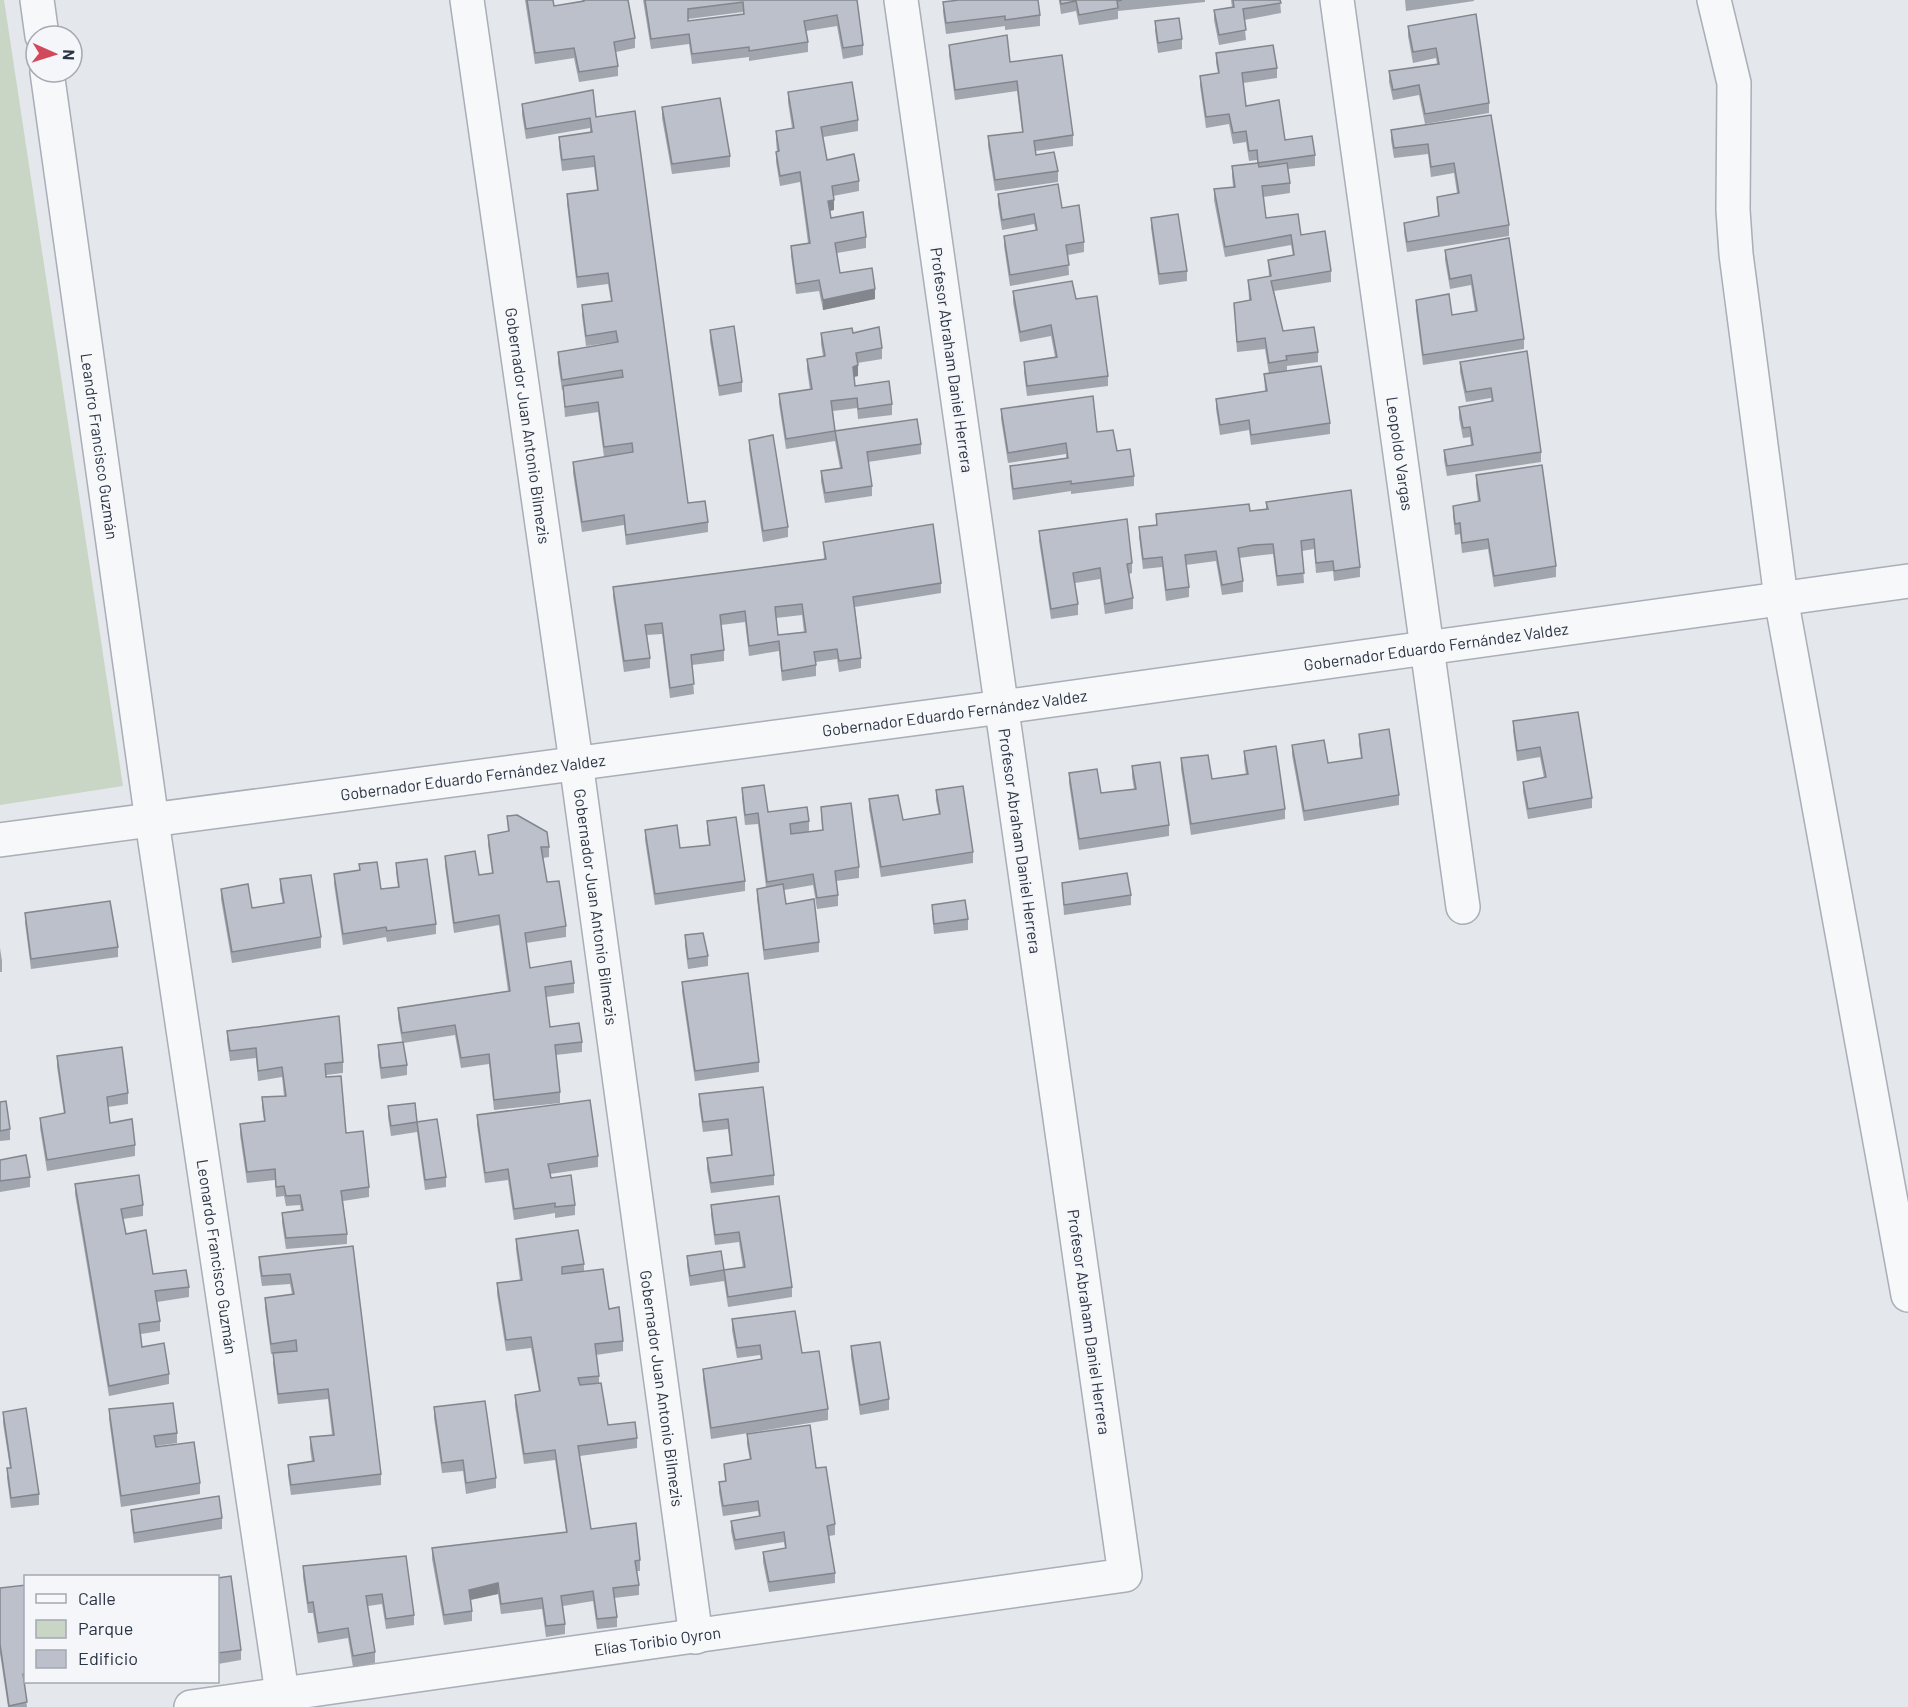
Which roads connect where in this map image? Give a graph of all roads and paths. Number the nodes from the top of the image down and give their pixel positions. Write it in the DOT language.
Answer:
graph roads {
  1 [pos="37,0"];
  2 [pos="467,0"];
  3 [pos="902,0"];
  4 [pos="1337,0"];
  5 [pos="1714,0"];
  6 [pos="40,24"];
  7 [pos="49,84"];
  8 [pos="1908,580"];
  9 [pos="1781,598"];
  10 [pos="1429,648"];
  11 [pos="1002,707"];
  12 [pos="576,762"];
  13 [pos="152,821"];
  14 [pos="0,840"];
  15 [pos="1464,907"];
  16 [pos="1908,1295"];
  17 [pos="1125,1575"];
  18 [pos="696,1637"];
  19 [pos="282,1693"];
  20 [pos="191,1707"];
  1 -- 6 [label="street"];
  2 -- 12 [label="street, Gobernador Juan Antonio Bilmezis"];
  3 -- 11 [label="street, Profesor Abraham Daniel Herrera"];
  4 -- 10 [label="street, Leopoldo Vargas"];
  5 -- 9 [label="street"];
  7 -- 13 [label="street, Leandro Francisco Guzmán"];
  8 -- 9 [label="street, Gobernador Eduardo Fernández Valdez"];
  9 -- 10 [label="street, Gobernador Eduardo Fernández Valdez"];
  9 -- 16 [label="street"];
  10 -- 11 [label="street, Gobernador Eduardo Fernández Valdez"];
  10 -- 15 [label="street, Leopoldo Vargas"];
  11 -- 12 [label="street, Gobernador Eduardo Fernández Valdez"];
  11 -- 17 [label="street, Profesor Abraham Daniel Herrera"];
  12 -- 13 [label="street, Gobernador Eduardo Fernández Valdez"];
  12 -- 18 [label="street, Gobernador Juan Antonio Bilmezis"];
  13 -- 14 [label="street, Gobernador Eduardo Fernández Valdez"];
  13 -- 19 [label="street, Leonardo Francisco Guzmán"];
  17 -- 18 [label="street, Elías Toribio Oyron"];
  18 -- 19 [label="street, Elías Toribio Oyron"];
  19 -- 20 [label="street, Elías Toribio Oyron"];
}
